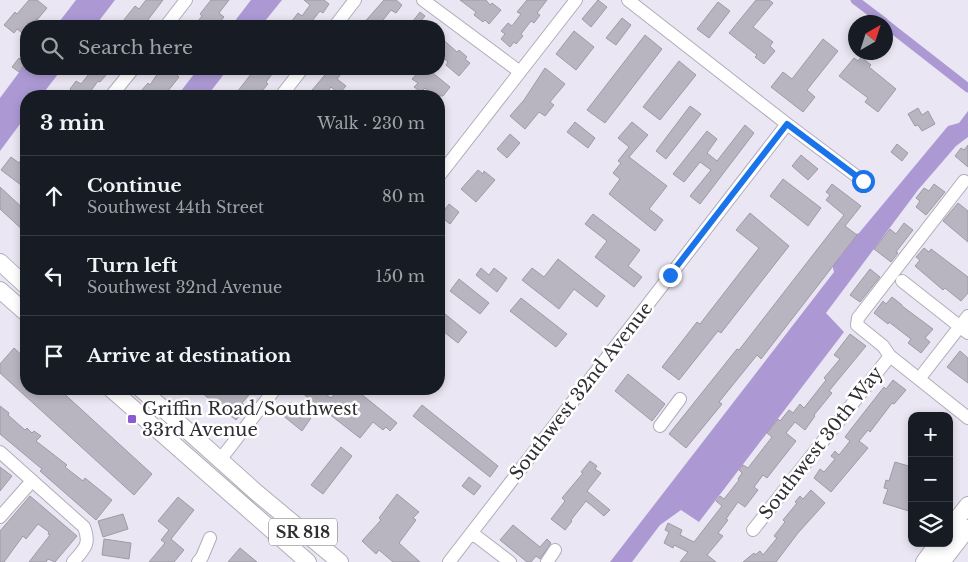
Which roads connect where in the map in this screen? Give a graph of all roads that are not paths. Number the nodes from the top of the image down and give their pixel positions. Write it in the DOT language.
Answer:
graph roads {
  1 [pos="186,0"];
  2 [pos="355,0"];
  3 [pos="423,0"];
  4 [pos="576,0"];
  5 [pos="628,0"];
  6 [pos="171,20"];
  7 [pos="340,20"];
  8 [pos="520,72"];
  9 [pos="128,75"];
  10 [pos="297,75"];
  11 [pos="117,90"];
  12 [pos="286,90"];
  13 [pos="787,124"];
  14 [pos="445,168"];
  15 [pos="863,181"];
  16 [pos="964,181"];
  17 [pos="0,262"];
  18 [pos="20,280"];
  19 [pos="902,281"];
  20 [pos="0,290"];
  21 [pos="20,305"];
  22 [pos="965,325"];
  23 [pos="890,356"];
  24 [pos="919,379"];
  25 [pos="118,395"];
  26 [pos="148,395"];
  27 [pos="270,395"];
  28 [pos="680,399"];
  29 [pos="968,418"];
  30 [pos="660,426"];
  31 [pos="178,449"];
  32 [pos="0,452"];
  33 [pos="220,460"];
  34 [pos="214,480"];
  35 [pos="32,481"];
  36 [pos="252,488"];
  37 [pos="968,505"];
  38 [pos="0,517"];
  39 [pos="953,524"];
  40 [pos="968,528"];
  41 [pos="753,530"];
  42 [pos="472,533"];
  43 [pos="210,538"];
  44 [pos="935,547"];
  45 [pos="556,550"];
  46 [pos="73,562"];
  47 [pos="198,562"];
  48 [pos="308,562"];
  49 [pos="340,562"];
  50 [pos="450,562"];
  51 [pos="510,562"];
  52 [pos="547,562"];
  53 [pos="924,562"];
  54 [pos="942,562"];
  1 -- 6 [label="street"];
  2 -- 7 [label="street"];
  3 -- 8 [label="street"];
  4 -- 8 [label="street"];
  5 -- 13 [label="street"];
  8 -- 14 [label="street"];
  9 -- 11 [label="street"];
  10 -- 12 [label="street"];
  13 -- 15 [label="street"];
  13 -- 42 [label="street, Southwest 32nd Avenue"];
  16 -- 23 [label="street"];
  17 -- 18 [label="main road"];
  19 -- 22 [label="street"];
  20 -- 21 [label="main road"];
  22 -- 24 [label="street"];
  23 -- 24 [label="street"];
  23 -- 41 [label="street, Southwest 30th Way"];
  24 -- 29 [label="street"];
  25 -- 31 [label="main road, SR 818"];
  26 -- 33 [label="main road, SR 818"];
  27 -- 33 [label="street"];
  28 -- 30 [label="street"];
  31 -- 33 [label="main road"];
  31 -- 34 [label="main road, SR 818"];
  32 -- 35 [label="street"];
  33 -- 36 [label="main road, SR 818"];
  34 -- 36 [label="main road"];
  34 -- 48 [label="main road, SR 818"];
  35 -- 38 [label="street"];
  35 -- 46 [label="street"];
  36 -- 49 [label="main road, SR 818"];
  37 -- 39 [label="main road"];
  40 -- 54 [label="main road"];
  42 -- 50 [label="street, Southwest 32nd Avenue"];
  42 -- 51 [label="street"];
  43 -- 47 [label="street"];
  44 -- 53 [label="main road"];
  45 -- 52 [label="street"];
}
